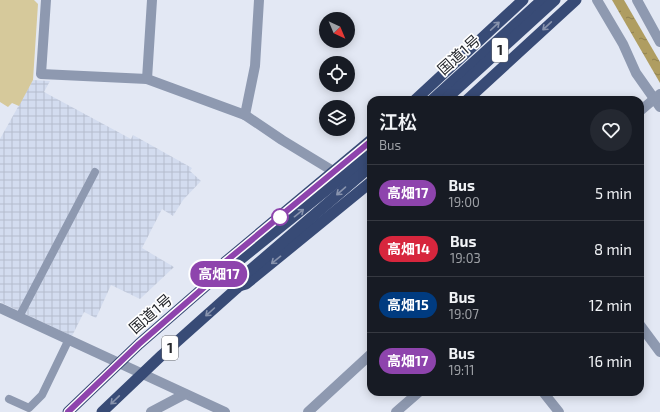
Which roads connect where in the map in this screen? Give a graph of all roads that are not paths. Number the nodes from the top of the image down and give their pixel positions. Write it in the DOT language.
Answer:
graph roads {
  1 [pos="46,0"];
  2 [pos="152,0"];
  3 [pos="259,0"];
  4 [pos="523,0"];
  5 [pos="542,0"];
  6 [pos="555,0"];
  7 [pos="576,0"];
  8 [pos="597,0"];
  9 [pos="636,0"];
  10 [pos="660,42"];
  11 [pos="147,79"];
  12 [pos="419,96"];
  13 [pos="436,96"];
  14 [pos="449,96"];
  15 [pos="471,96"];
  16 [pos="658,98"];
  17 [pos="644,108"];
  18 [pos="245,115"];
  19 [pos="367,143"];
  20 [pos="367,157"];
  21 [pos="367,169"];
  22 [pos="333,171"];
  23 [pos="95,172"];
  24 [pos="367,185"];
  25 [pos="224,270"];
  26 [pos="239,286"];
  27 [pos="0,308"];
  28 [pos="19,317"];
  29 [pos="644,330"];
  30 [pos="69,339"];
  31 [pos="660,352"];
  32 [pos="367,358"];
  33 [pos="118,364"];
  34 [pos="141,374"];
  35 [pos="185,394"];
  36 [pos="414,396"];
  37 [pos="546,396"];
  38 [pos="9,399"];
  39 [pos="68,412"];
  40 [pos="102,412"];
  41 [pos="151,412"];
  42 [pos="225,412"];
  43 [pos="308,412"];
  44 [pos="396,412"];
  45 [pos="559,412"];
  1 -- 11 [label="street"];
  2 -- 11 [label="street"];
  3 -- 18 [label="street"];
  12 -- 4 [label="highway, 1, one-way"];
  5 -- 13 [label="highway, 国道1号 / 1"];
  6 -- 14 [label="highway, 国道1号 / 1"];
  7 -- 15 [label="highway, 1, one-way"];
  8 -- 16 [label="street"];
  9 -- 10 [label="street"];
  11 -- 18 [label="street"];
  16 -- 17 [label="street"];
  18 -- 22 [label="street"];
  19 -- 22 [label="highway, 1"];
  25 -- 20 [label="highway, 国道1号 / 1, one-way"];
  21 -- 26 [label="highway, 1, one-way"];
  22 -- 25 [label="highway, 1"];
  23 -- 28 [label="lane"];
  24 -- 26 [label="highway, 1, one-way"];
  25 -- 33 [label="highway, 国道1号 / 1"];
  26 -- 34 [label="highway, 1, one-way"];
  27 -- 28 [label="street"];
  28 -- 30 [label="street"];
  29 -- 31 [label="street"];
  30 -- 33 [label="street"];
  30 -- 38 [label="lane"];
  32 -- 43 [label="street"];
  33 -- 34 [label="street"];
  33 -- 39 [label="highway, 国道1号 / 1"];
  34 -- 35 [label="street"];
  34 -- 40 [label="highway, 1, one-way"];
  35 -- 41 [label="street"];
  35 -- 42 [label="street"];
  36 -- 44 [label="street"];
  37 -- 45 [label="street"];
}
